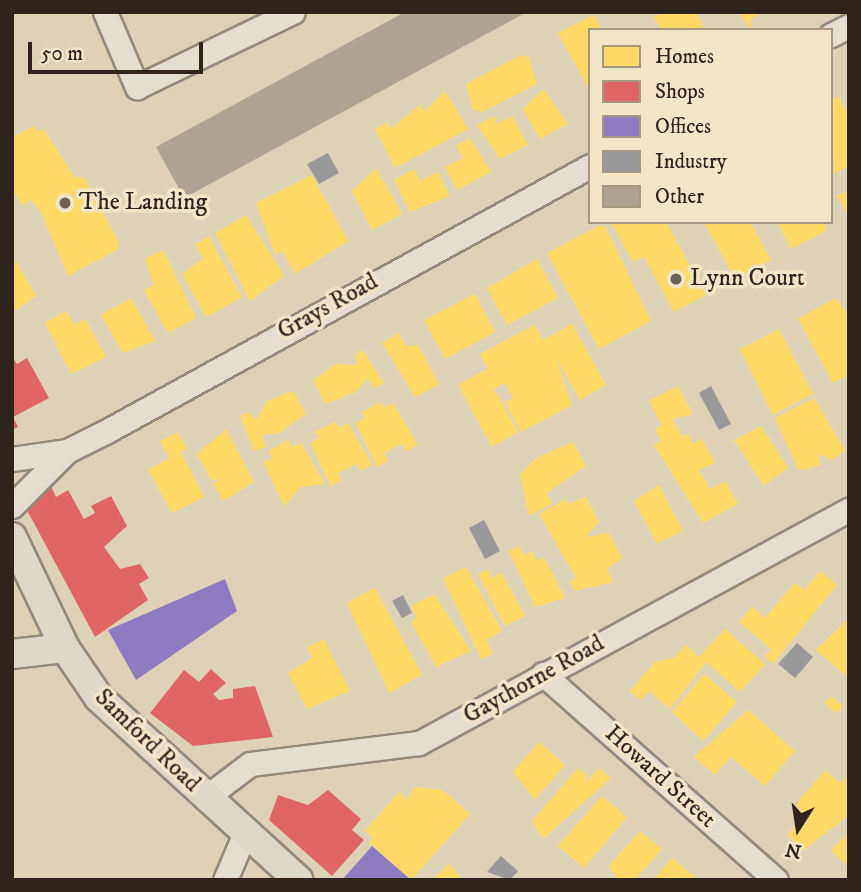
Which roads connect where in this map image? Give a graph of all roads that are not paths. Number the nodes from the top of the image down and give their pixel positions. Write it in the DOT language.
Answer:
graph roads {
  1 [pos="293,12"];
  2 [pos="100,14"];
  3 [pos="849,26"];
  4 [pos="833,34"];
  5 [pos="588,167"];
  6 [pos="67,451"];
  7 [pos="12,459"];
  8 [pos="12,506"];
  9 [pos="846,516"];
  10 [pos="15,553"];
  11 [pos="65,648"];
  12 [pos="12,654"];
  13 [pos="543,674"];
  14 [pos="205,798"];
  15 [pos="245,833"];
  16 [pos="225,880"];
  17 [pos="298,880"];
  18 [pos="776,880"];
  1 -- 2 [label="street"];
  3 -- 4 [label="street"];
  5 -- 6 [label="street, Grays Road"];
  6 -- 7 [label="street, Grays Road"];
  6 -- 8 [label="street, Grays Road"];
  9 -- 13 [label="street, Gaythorne Road"];
  10 -- 11 [label="main road, Samford Road"];
  11 -- 12 [label="main road"];
  11 -- 14 [label="main road, Samford Road"];
  13 -- 14 [label="street, Gaythorne Road"];
  13 -- 18 [label="street, Howard Street"];
  14 -- 15 [label="main road, Samford Road"];
  15 -- 16 [label="street"];
  15 -- 17 [label="main road, Samford Road"];
}
